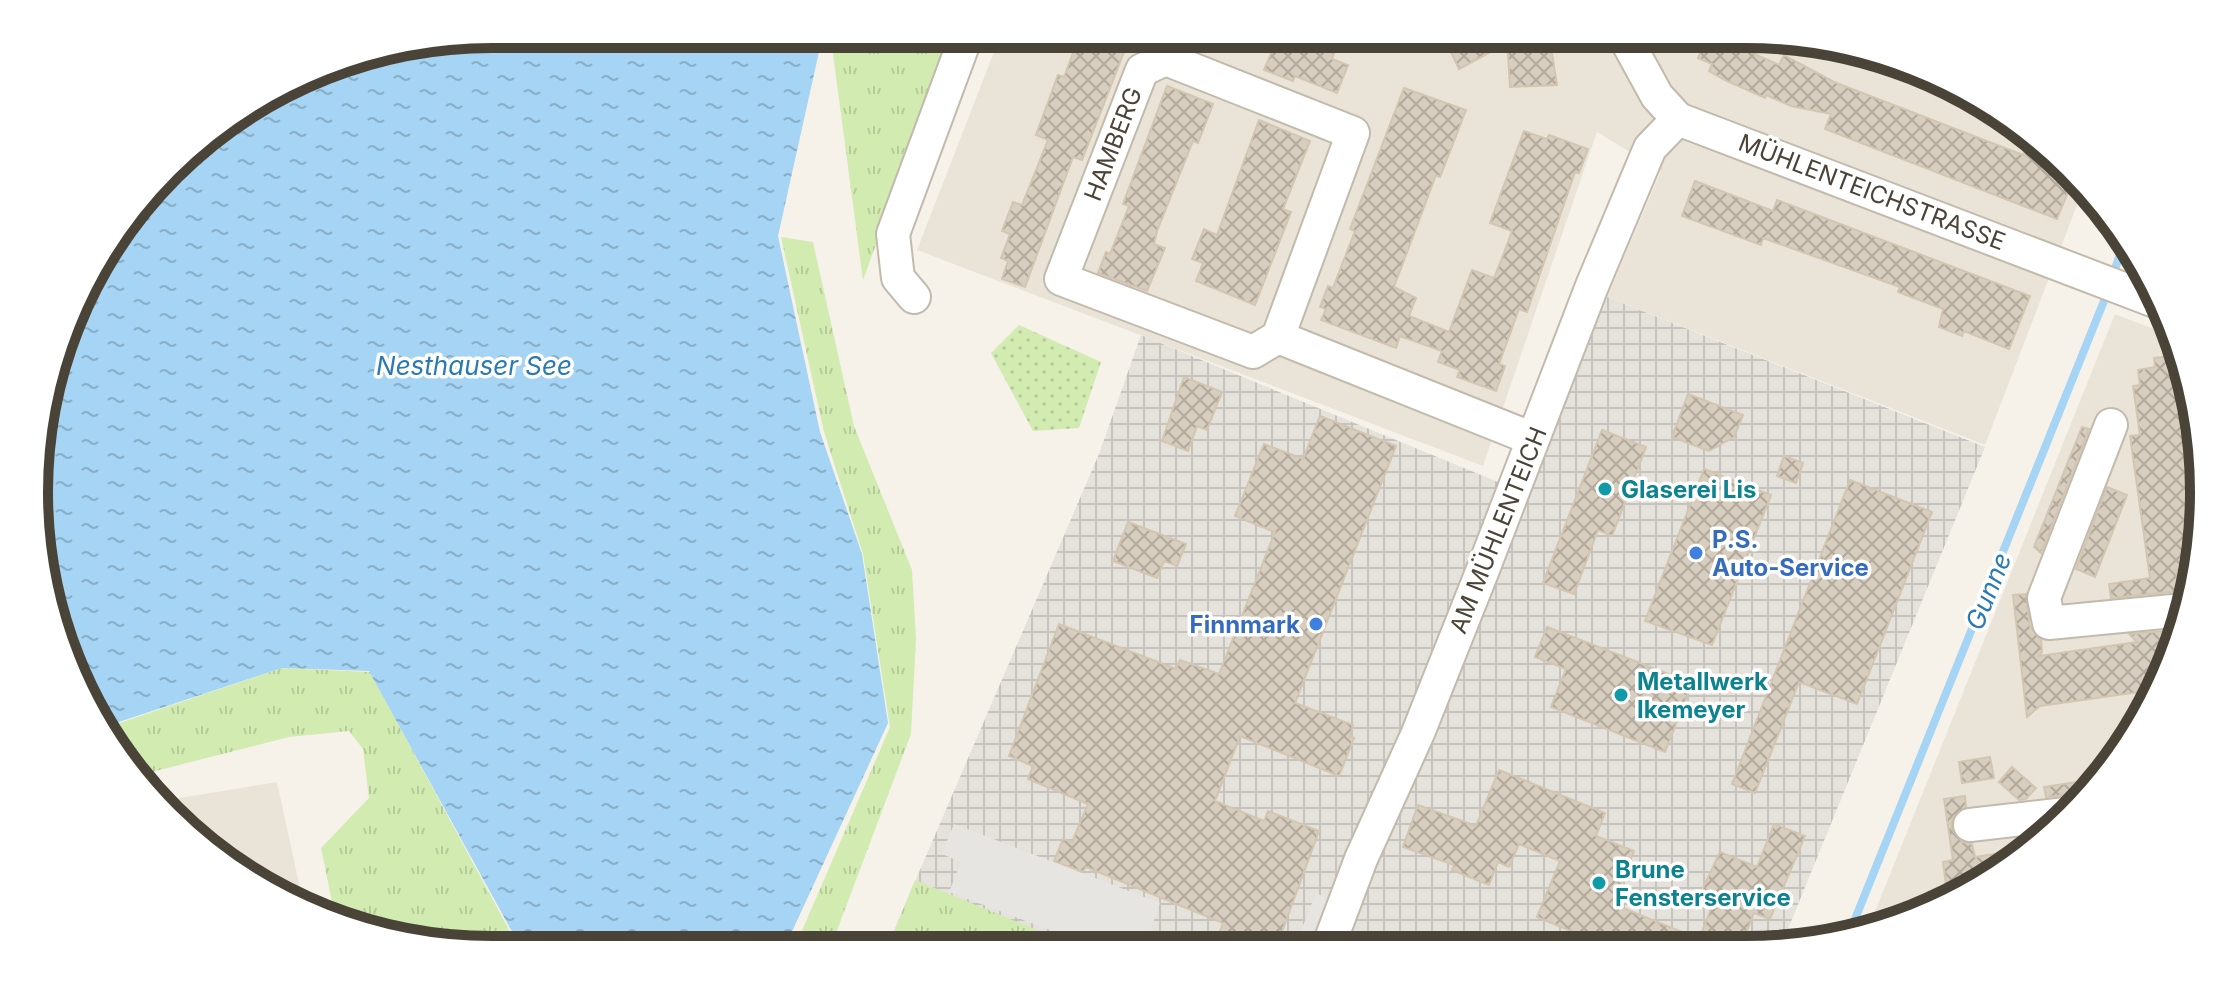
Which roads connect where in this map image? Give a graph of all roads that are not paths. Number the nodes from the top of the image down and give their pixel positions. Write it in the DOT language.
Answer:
graph roads {
  1 [pos="962,48"];
  2 [pos="1631,48"];
  3 [pos="1678,119"];
  4 [pos="2144,296"];
  5 [pos="914,297"];
  6 [pos="1278,337"];
  7 [pos="2111,425"];
  8 [pos="1533,439"];
  9 [pos="2174,611"];
  10 [pos="2050,816"];
  11 [pos="1970,825"];
  12 [pos="1332,936"];
  1 -- 5 [label="street"];
  2 -- 3 [label="street, MÜHLENTEICHSTRASSE"];
  3 -- 4 [label="street, MÜHLENTEICHSTRASSE"];
  3 -- 8 [label="street, AM MÜHLENTEICH"];
  6 -- 6 [label="street, HAMBERG"];
  6 -- 8 [label="street"];
  7 -- 9 [label="street"];
  8 -- 12 [label="street, AM MÜHLENTEICH"];
  10 -- 11 [label="street"];
}
